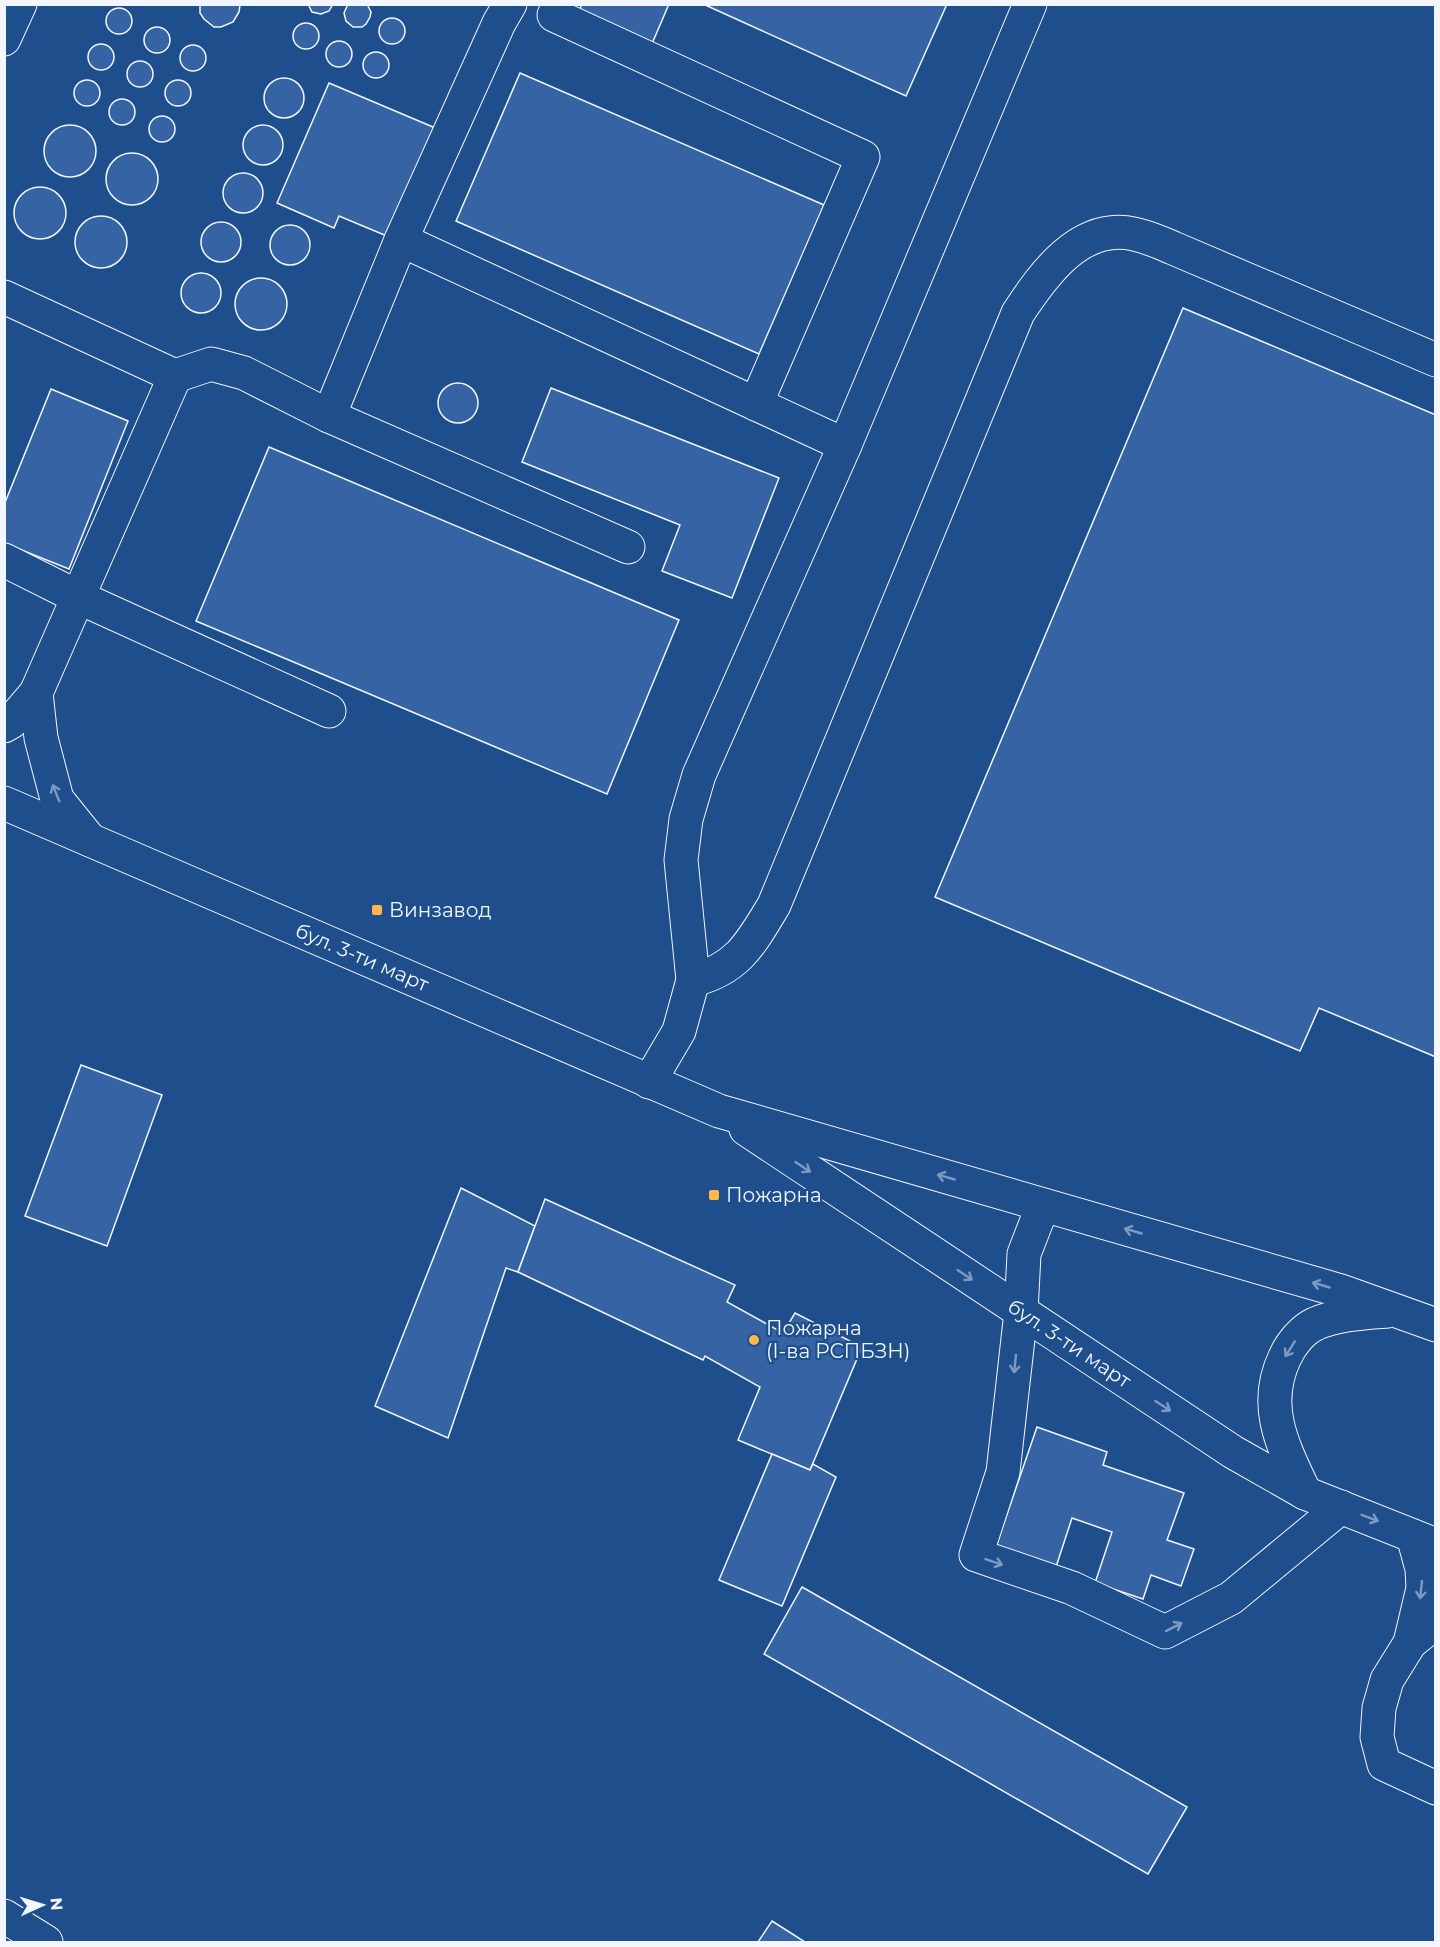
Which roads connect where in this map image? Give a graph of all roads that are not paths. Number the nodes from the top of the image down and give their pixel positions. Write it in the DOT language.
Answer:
graph roads {
  1 [pos="20,4"];
  2 [pos="510,4"];
  3 [pos="1030,4"];
  4 [pos="554,15"];
  5 [pos="4,39"];
  6 [pos="401,240"];
  7 [pos="4,297"];
  8 [pos="1436,360"];
  9 [pos="175,376"];
  10 [pos="756,404"];
  11 [pos="329,416"];
  12 [pos="845,445"];
  13 [pos="628,547"];
  14 [pos="4,561"];
  15 [pos="78,597"];
  16 [pos="36,693"];
  17 [pos="329,711"];
  18 [pos="4,726"];
  19 [pos="4,803"];
  20 [pos="90,840"];
  21 [pos="693,980"];
  22 [pos="649,1082"];
  23 [pos="719,1111"];
  24 [pos="1043,1205"];
  25 [pos="1399,1310"];
  26 [pos="1021,1312"];
  27 [pos="1436,1325"];
  28 [pos="1305,1493"];
  29 [pos="1341,1507"];
  30 [pos="1424,1540"];
  31 [pos="1436,1622"];
  32 [pos="1410,1643"];
  33 [pos="1436,1788"];
  34 [pos="4,1916"];
  35 [pos="46,1942"];
  1 -- 5 [label="main road"];
  2 -- 6 [label="main road"];
  3 -- 12 [label="main road"];
  4 -- 10 [label="main road"];
  6 -- 10 [label="main road"];
  6 -- 11 [label="main road"];
  7 -- 9 [label="main road"];
  8 -- 21 [label="main road"];
  9 -- 11 [label="main road"];
  9 -- 15 [label="main road"];
  10 -- 12 [label="main road"];
  11 -- 13 [label="main road"];
  12 -- 21 [label="main road"];
  14 -- 15 [label="main road"];
  15 -- 16 [label="main road"];
  15 -- 17 [label="main road"];
  16 -- 18 [label="main road"];
  20 -- 16 [label="main road, one-way"];
  19 -- 20 [label="main road, бул. 3-ти март"];
  20 -- 22 [label="main road, бул. 3-ти март"];
  21 -- 22 [label="main road"];
  22 -- 23 [label="main road, бул. 3-ти март"];
  24 -- 23 [label="main road, бул. 3-ти март, one-way"];
  23 -- 26 [label="main road, бул. 3-ти март, one-way"];
  25 -- 24 [label="main road, бул. 3-ти март, one-way"];
  24 -- 26 [label="main road"];
  25 -- 27 [label="main road, бул. 3-ти март"];
  25 -- 28 [label="main road, one-way"];
  26 -- 28 [label="main road, бул. 3-ти март, one-way"];
  26 -- 29 [label="main road, one-way"];
  28 -- 29 [label="main road, бул. 3-ти март"];
  29 -- 30 [label="main road, бул. 3-ти март, one-way"];
  30 -- 32 [label="main road, one-way"];
  31 -- 32 [label="main road"];
  32 -- 33 [label="main road"];
  34 -- 35 [label="main road"];
}
